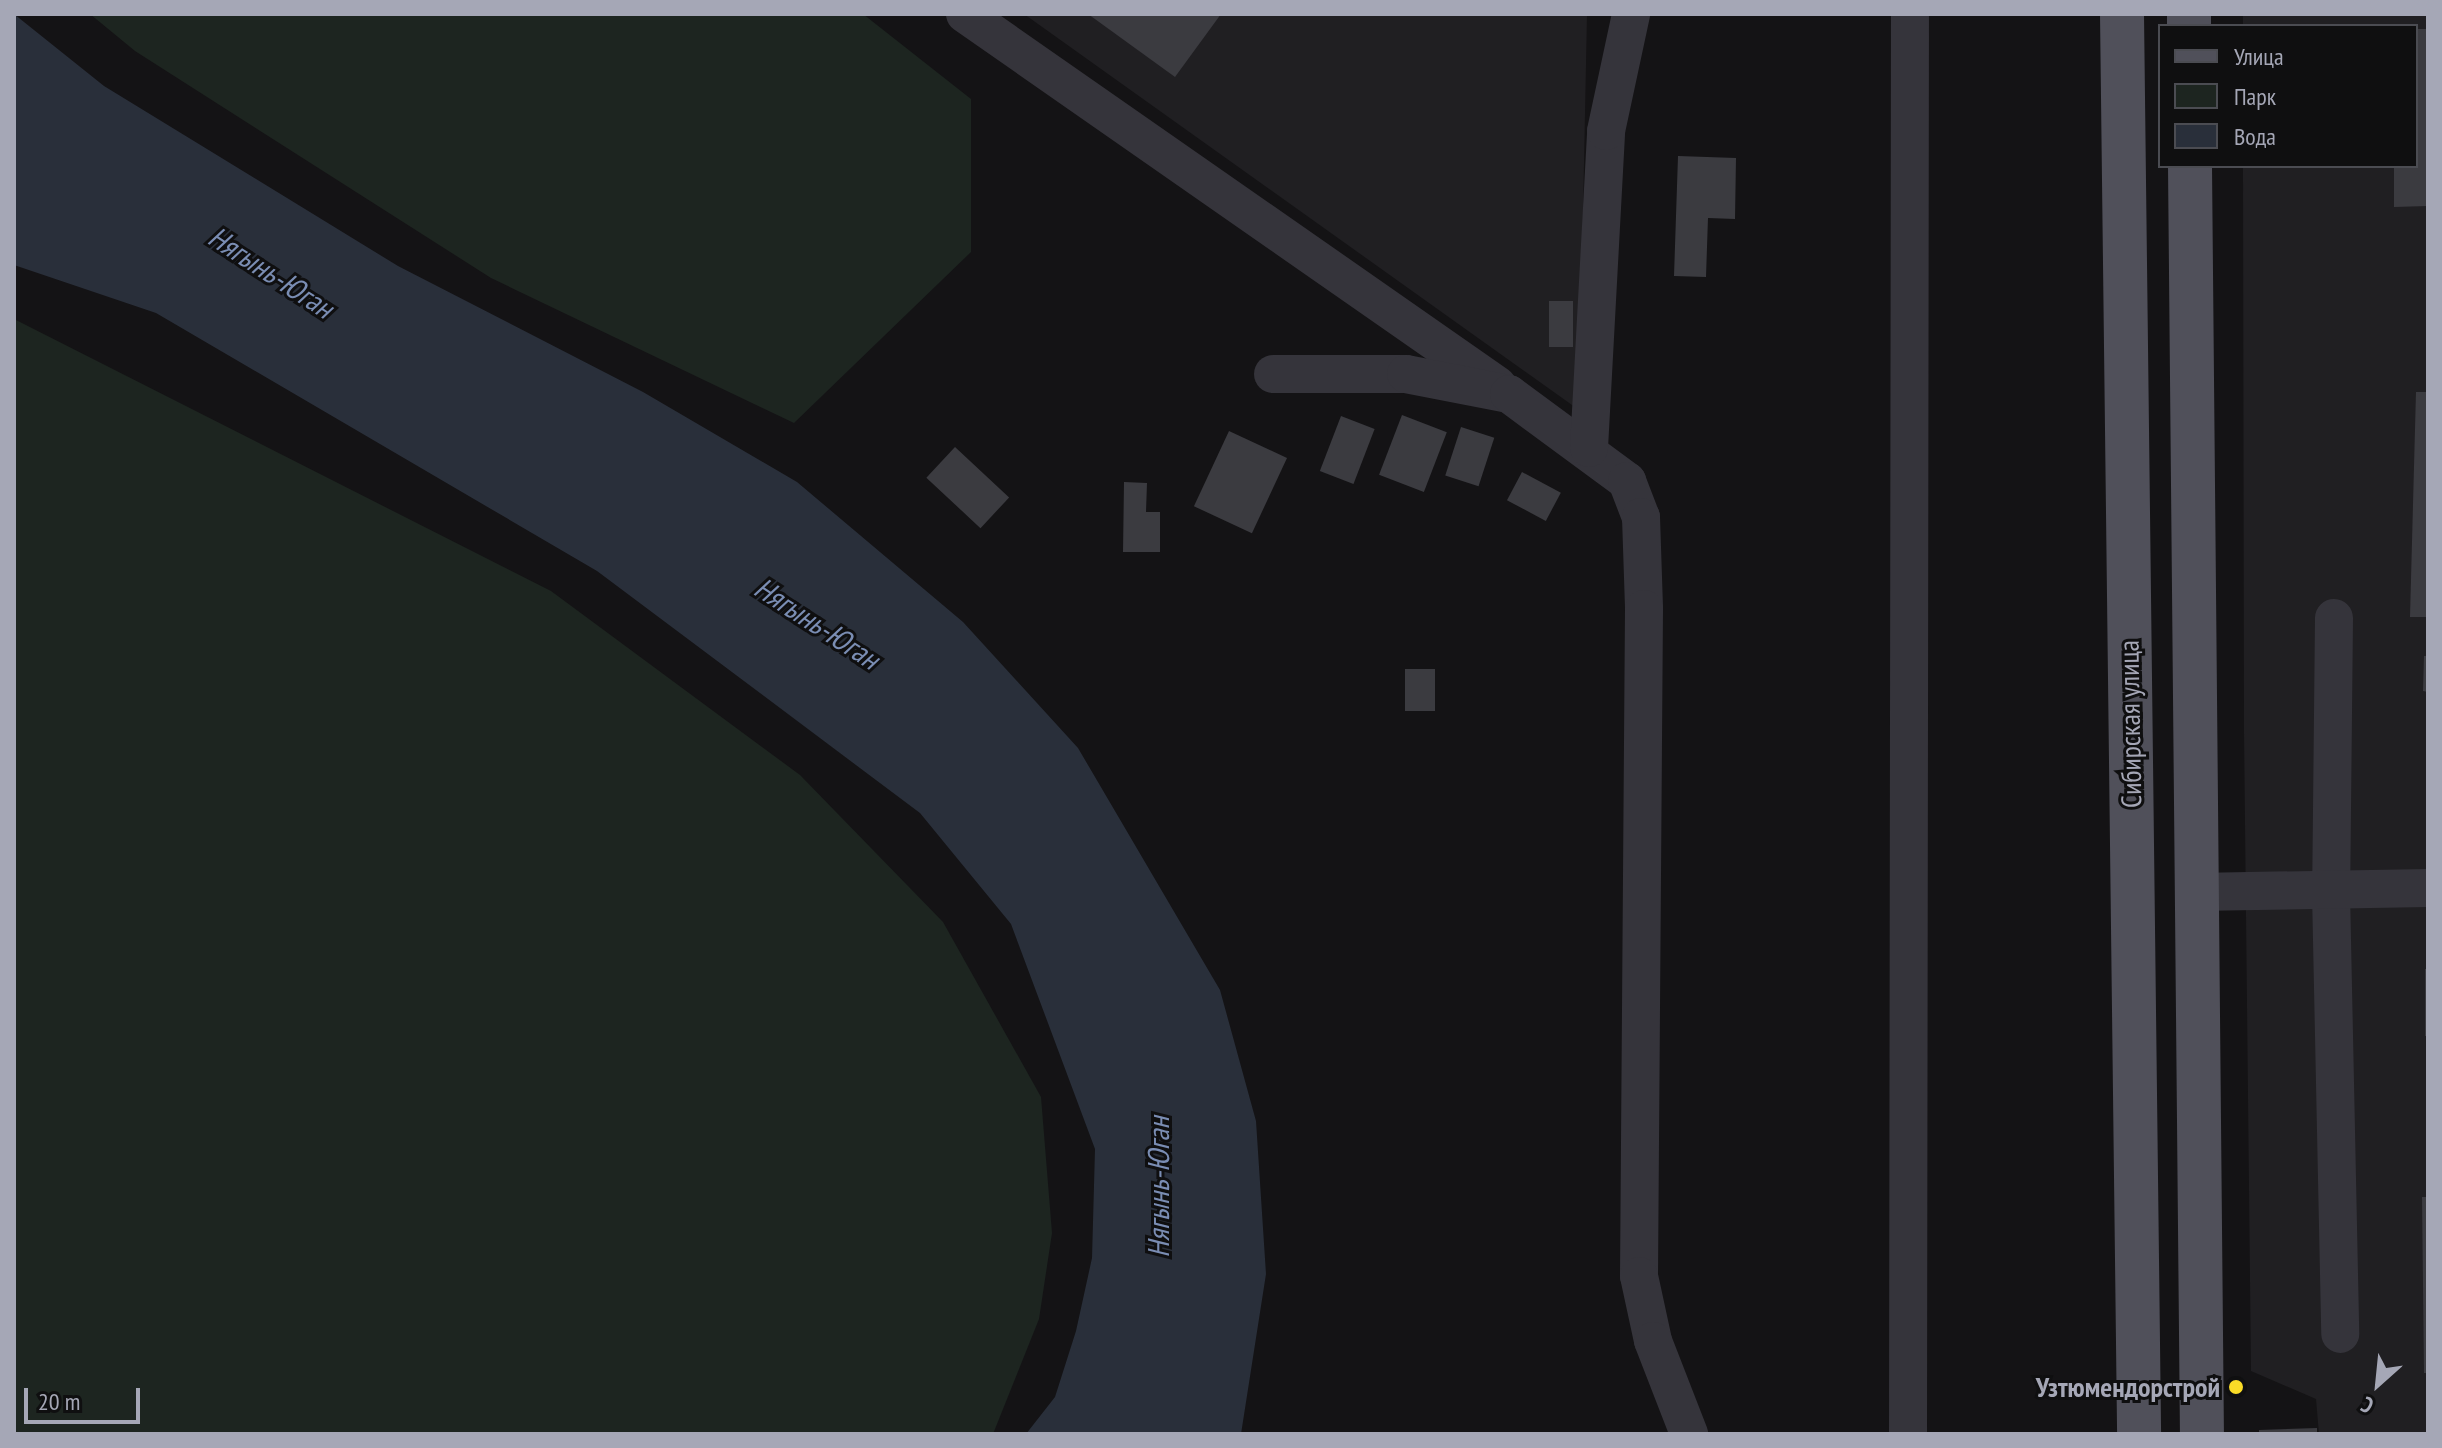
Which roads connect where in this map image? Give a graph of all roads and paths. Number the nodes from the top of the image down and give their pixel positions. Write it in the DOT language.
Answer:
graph roads {
  1 [pos="965,14"];
  2 [pos="1631,14"];
  3 [pos="1910,14"];
  4 [pos="2122,14"];
  5 [pos="2141,67"];
  6 [pos="2190,168"];
  7 [pos="1273,374"];
  8 [pos="1509,394"];
  9 [pos="1589,448"];
  10 [pos="2334,618"];
  11 [pos="2428,888"];
  12 [pos="2195,892"];
  13 [pos="2331,892"];
  14 [pos="2340,1334"];
  15 [pos="1689,1434"];
  16 [pos="1908,1434"];
  17 [pos="2139,1434"];
  18 [pos="2202,1434"];
  1 -- 8 [label="lane"];
  2 -- 9 [label="lane"];
  3 -- 16 [label="lane"];
  4 -- 5 [label="main road, Сибирская улица"];
  5 -- 17 [label="main road, Сибирская улица"];
  6 -- 12 [label="main road"];
  7 -- 8 [label="lane"];
  8 -- 9 [label="lane"];
  9 -- 15 [label="lane"];
  10 -- 13 [label="lane"];
  11 -- 13 [label="lane"];
  12 -- 13 [label="lane"];
  12 -- 18 [label="main road"];
  13 -- 14 [label="lane"];
}
